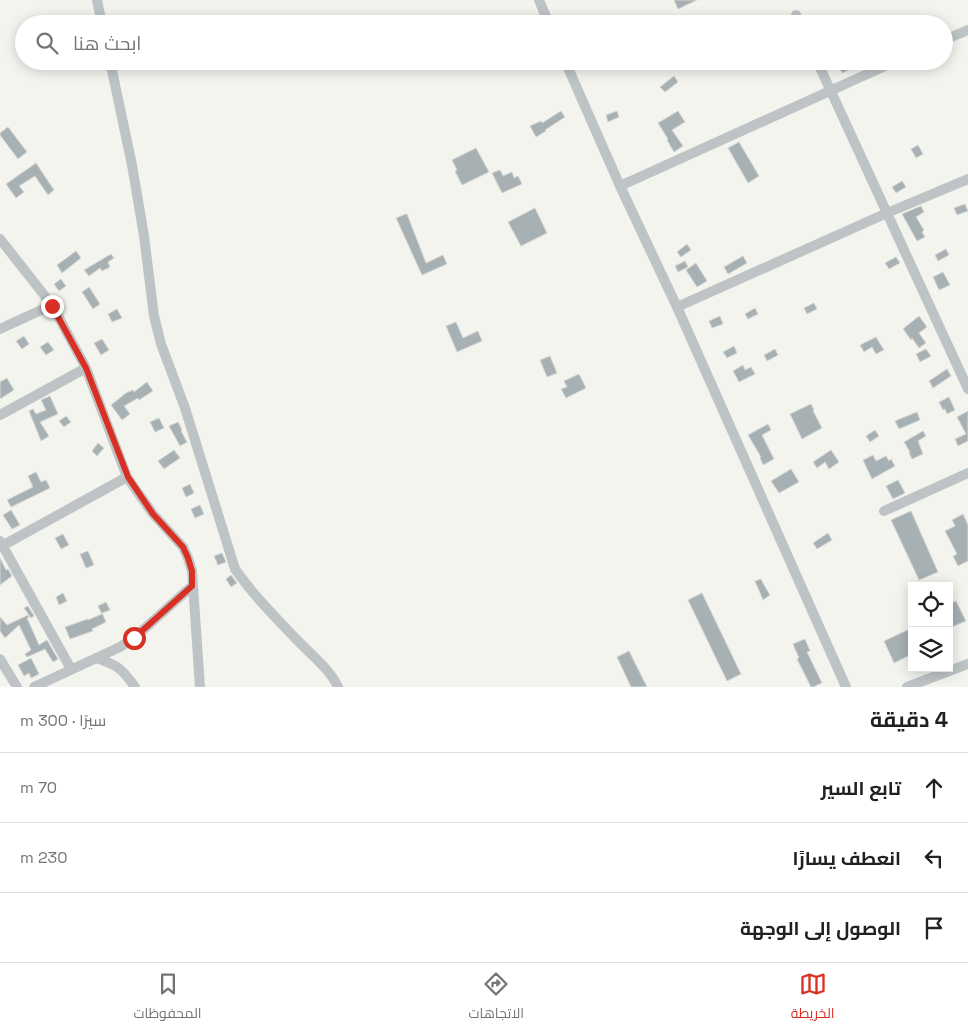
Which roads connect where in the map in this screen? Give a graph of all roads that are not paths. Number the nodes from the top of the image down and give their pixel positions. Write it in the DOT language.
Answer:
graph roads {
  1 [pos="97,0"];
  2 [pos="539,0"];
  3 [pos="100,15"];
  4 [pos="545,15"];
  5 [pos="968,30"];
  6 [pos="953,36"];
  7 [pos="112,70"];
  8 [pos="570,70"];
  9 [pos="821,70"];
  10 [pos="876,70"];
  11 [pos="830,90"];
  12 [pos="968,179"];
  13 [pos="620,186"];
  14 [pos="887,213"];
  15 [pos="0,240"];
  16 [pos="52,306"];
  17 [pos="677,307"];
  18 [pos="0,329"];
  19 [pos="86,368"];
  20 [pos="968,389"];
  21 [pos="0,415"];
  22 [pos="968,473"];
  23 [pos="128,477"];
  24 [pos="884,511"];
  25 [pos="1,544"];
  26 [pos="192,586"];
  27 [pos="96,658"];
  28 [pos="0,659"];
  29 [pos="968,664"];
  30 [pos="71,670"];
  31 [pos="17,687"];
  32 [pos="34,687"];
  33 [pos="135,687"];
  34 [pos="200,687"];
  35 [pos="338,687"];
  36 [pos="846,687"];
  37 [pos="907,687"];
  1 -- 3 [label="street"];
  2 -- 4 [label="street"];
  5 -- 6 [label="street"];
  7 -- 35 [label="street"];
  8 -- 13 [label="street"];
  9 -- 11 [label="street"];
  10 -- 11 [label="street"];
  11 -- 13 [label="street"];
  11 -- 14 [label="street"];
  12 -- 14 [label="street"];
  13 -- 17 [label="street"];
  14 -- 17 [label="street"];
  14 -- 20 [label="street"];
  15 -- 16 [label="street"];
  16 -- 18 [label="street"];
  16 -- 19 [label="street"];
  17 -- 36 [label="street"];
  19 -- 21 [label="street"];
  19 -- 23 [label="street"];
  22 -- 24 [label="street"];
  23 -- 25 [label="street"];
  23 -- 26 [label="street"];
  25 -- 30 [label="street"];
  26 -- 27 [label="street"];
  26 -- 34 [label="street"];
  27 -- 30 [label="street"];
  27 -- 33 [label="street"];
  28 -- 31 [label="street"];
  29 -- 37 [label="street"];
  30 -- 32 [label="street"];
}
